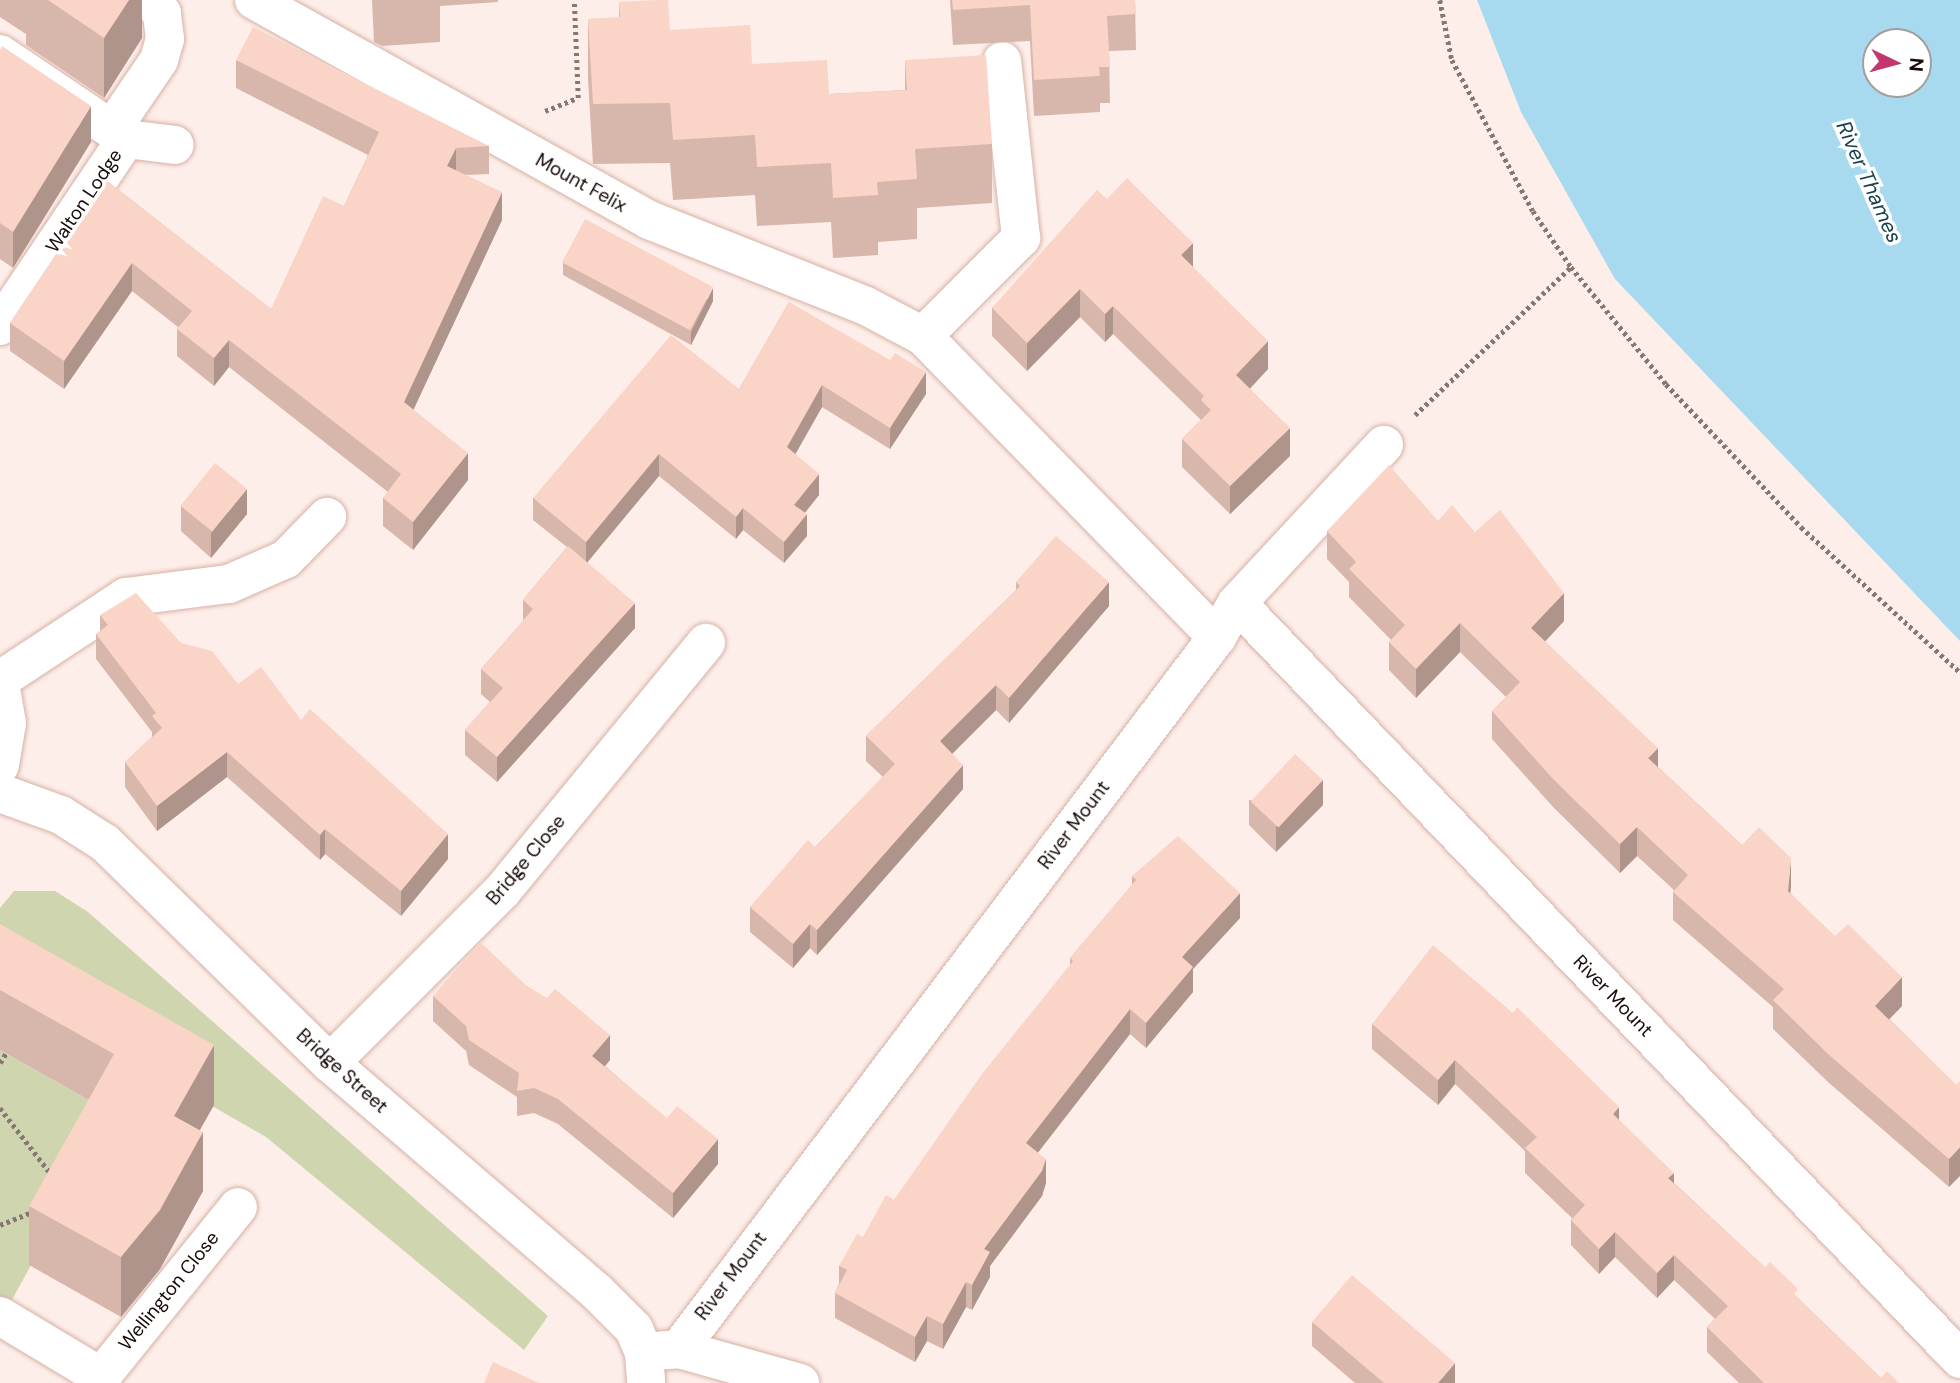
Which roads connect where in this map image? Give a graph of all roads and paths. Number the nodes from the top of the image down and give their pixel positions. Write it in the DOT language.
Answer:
graph roads {
  1 [pos="150,0"];
  2 [pos="254,0"];
  3 [pos="575,0"];
  4 [pos="1440,0"];
  5 [pos="0,54"];
  6 [pos="1002,61"];
  7 [pos="534,115"];
  8 [pos="119,134"];
  9 [pos="175,145"];
  10 [pos="1571,267"];
  11 [pos="16,286"];
  12 [pos="0,326"];
  13 [pos="923,337"];
  14 [pos="1384,445"];
  15 [pos="327,517"];
  16 [pos="1237,603"];
  17 [pos="1217,637"];
  18 [pos="706,643"];
  19 [pos="1960,671"];
  20 [pos="0,681"];
  21 [pos="0,765"];
  22 [pos="0,793"];
  23 [pos="6,1053"];
  24 [pos="0,1063"];
  25 [pos="330,1063"];
  26 [pos="0,1108"];
  27 [pos="60,1166"];
  28 [pos="54,1177"];
  29 [pos="48,1188"];
  30 [pos="42,1200"];
  31 [pos="238,1207"];
  32 [pos="0,1225"];
  33 [pos="0,1316"];
  34 [pos="1960,1359"];
  35 [pos="656,1361"];
  36 [pos="98,1380"];
  37 [pos="800,1383"];
  1 -- 8 [label="street, Walton Lodge"];
  2 -- 13 [label="street, Mount Felix"];
  3 -- 7 [label="path"];
  4 -- 10 [label="path"];
  5 -- 8 [label="street, Walton Lodge"];
  6 -- 13 [label="street"];
  8 -- 9 [label="street"];
  8 -- 11 [label="street, Walton Lodge"];
  10 -- 14 [label="path"];
  10 -- 19 [label="path"];
  11 -- 12 [label="street, Walton Lodge"];
  13 -- 17 [label="street"];
  14 -- 16 [label="street, River Mount"];
  15 -- 20 [label="street"];
  16 -- 17 [label="street, River Mount"];
  16 -- 34 [label="street, River Mount"];
  17 -- 35 [label="street, River Mount"];
  18 -- 25 [label="street, Bridge Close"];
  20 -- 21 [label="street"];
  22 -- 25 [label="street, Bridge Street"];
  23 -- 24 [label="path"];
  25 -- 35 [label="street, Bridge Street"];
  26 -- 28 [label="path"];
  27 -- 28 [label="path"];
  28 -- 29 [label="path"];
  30 -- 32 [label="path"];
  31 -- 36 [label="street, Wellington Close"];
  33 -- 36 [label="street, Wellington Close"];
  35 -- 37 [label="street"];
}
